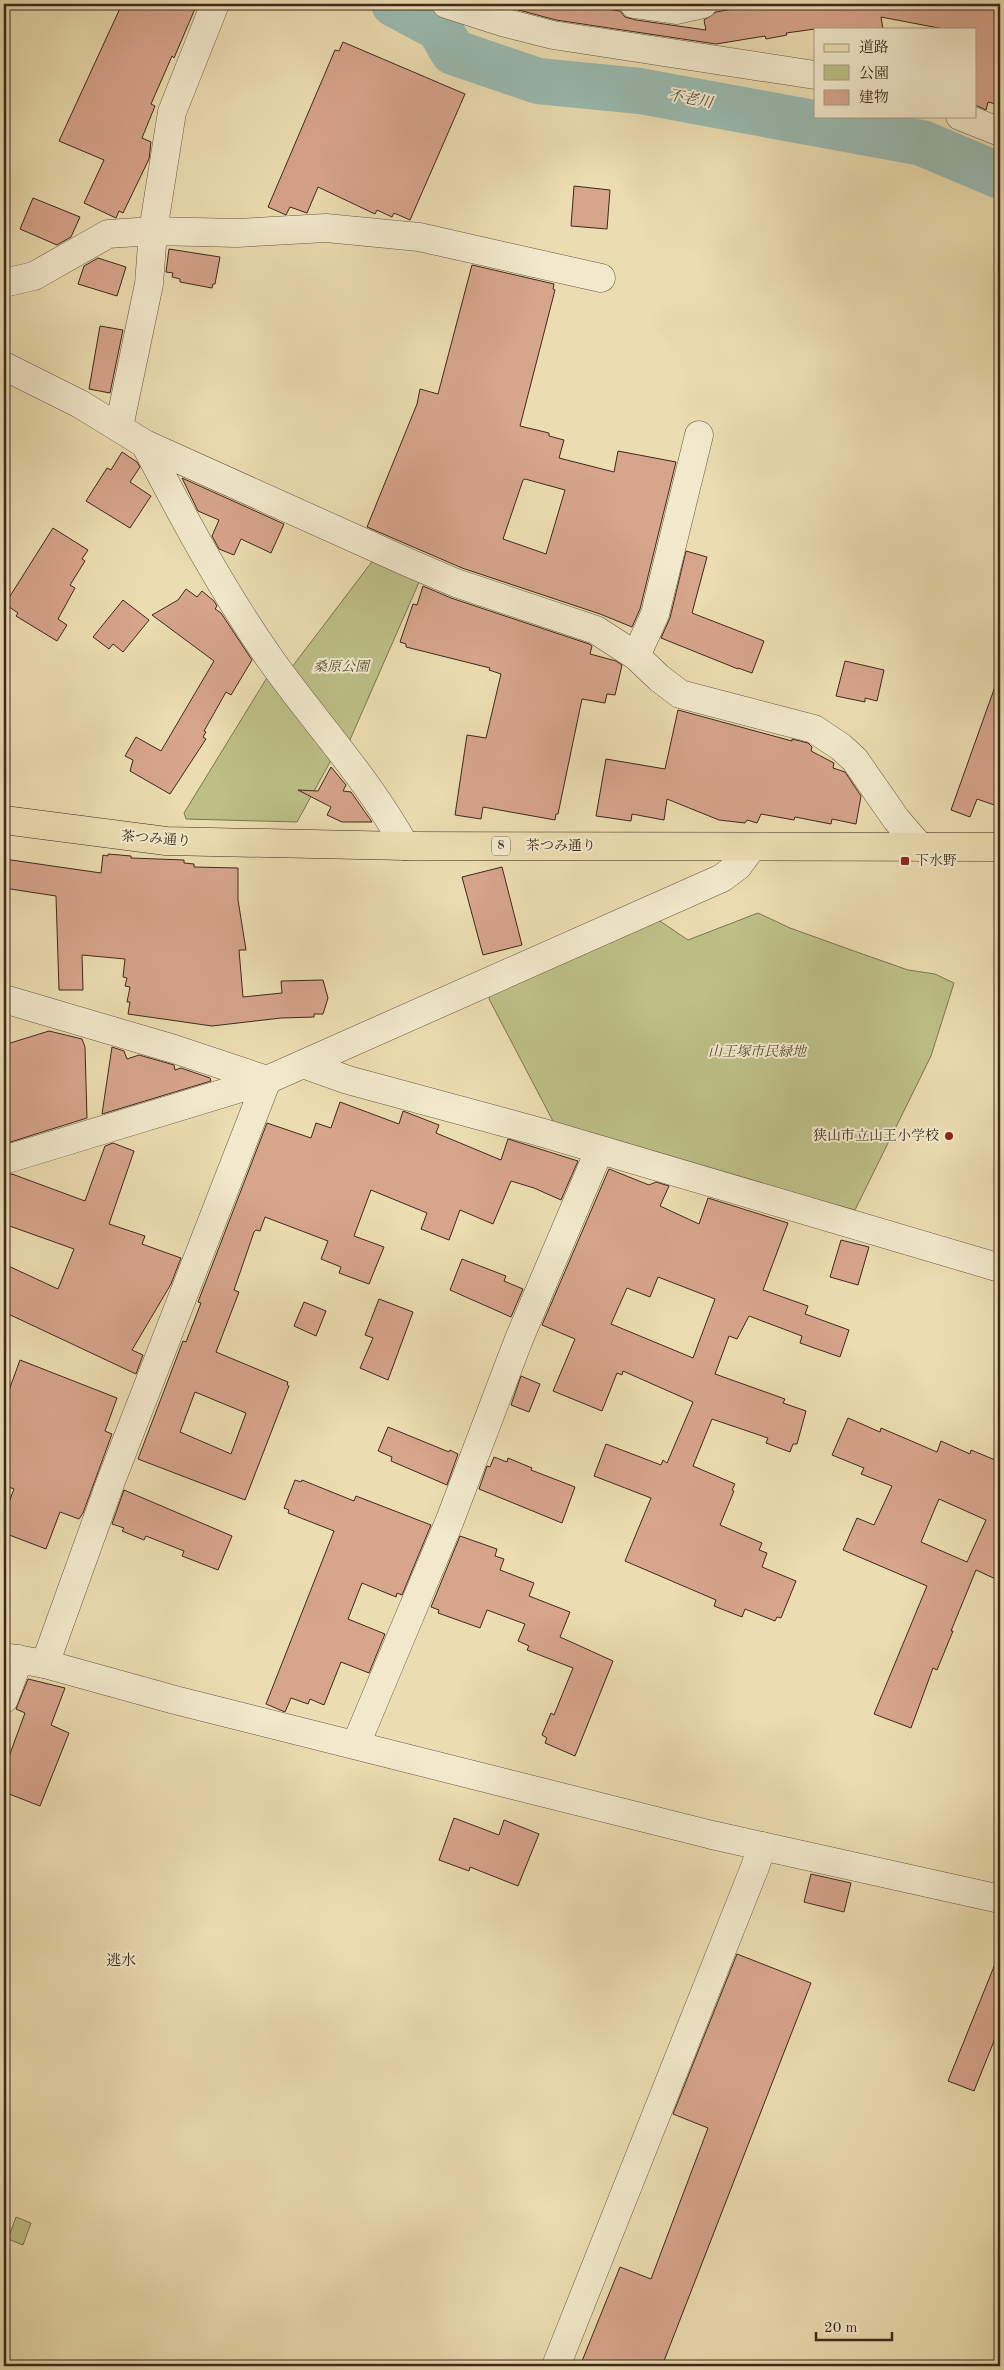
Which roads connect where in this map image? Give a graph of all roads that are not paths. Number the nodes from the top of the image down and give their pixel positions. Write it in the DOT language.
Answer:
graph roads {
  1 [pos="215,4"];
  2 [pos="446,4"];
  3 [pos="634,4"];
  4 [pos="703,4"];
  5 [pos="814,76"];
  6 [pos="965,118"];
  7 [pos="1000,132"];
  8 [pos="152,231"];
  9 [pos="602,278"];
  10 [pos="4,283"];
  11 [pos="4,366"];
  12 [pos="119,427"];
  13 [pos="699,435"];
  14 [pos="145,444"];
  15 [pos="636,656"];
  16 [pos="4,820"];
  17 [pos="406,846"];
  18 [pos="752,847"];
  19 [pos="920,847"];
  20 [pos="1000,847"];
  21 [pos="4,999"];
  22 [pos="303,1064"];
  23 [pos="267,1080"];
  24 [pos="599,1151"];
  25 [pos="4,1160"];
  26 [pos="1000,1268"];
  27 [pos="11,1658"];
  28 [pos="45,1664"];
  29 [pos="4,1699"];
  30 [pos="356,1744"];
  31 [pos="762,1846"];
  32 [pos="1000,1899"];
  33 [pos="556,2366"];
  1 -- 8 [label="street"];
  2 -- 5 [label="street"];
  3 -- 4 [label="street"];
  6 -- 7 [label="street"];
  8 -- 9 [label="street"];
  8 -- 10 [label="street"];
  8 -- 12 [label="street"];
  11 -- 12 [label="street"];
  12 -- 14 [label="street"];
  13 -- 15 [label="street"];
  14 -- 15 [label="street"];
  14 -- 17 [label="street"];
  15 -- 19 [label="street"];
  16 -- 17 [label="main road, 茶つみ通り / 8"];
  17 -- 18 [label="main road, 茶つみ通り / 8"];
  18 -- 19 [label="main road, 茶つみ通り / 8"];
  18 -- 22 [label="street"];
  19 -- 20 [label="main road, 茶つみ通り / 8"];
  21 -- 23 [label="street"];
  22 -- 23 [label="street"];
  22 -- 24 [label="street"];
  23 -- 25 [label="street"];
  23 -- 28 [label="street"];
  24 -- 26 [label="street"];
  24 -- 30 [label="street"];
  27 -- 28 [label="street"];
  27 -- 29 [label="street"];
  28 -- 30 [label="street"];
  30 -- 31 [label="street"];
  31 -- 32 [label="street"];
  31 -- 33 [label="street"];
}
